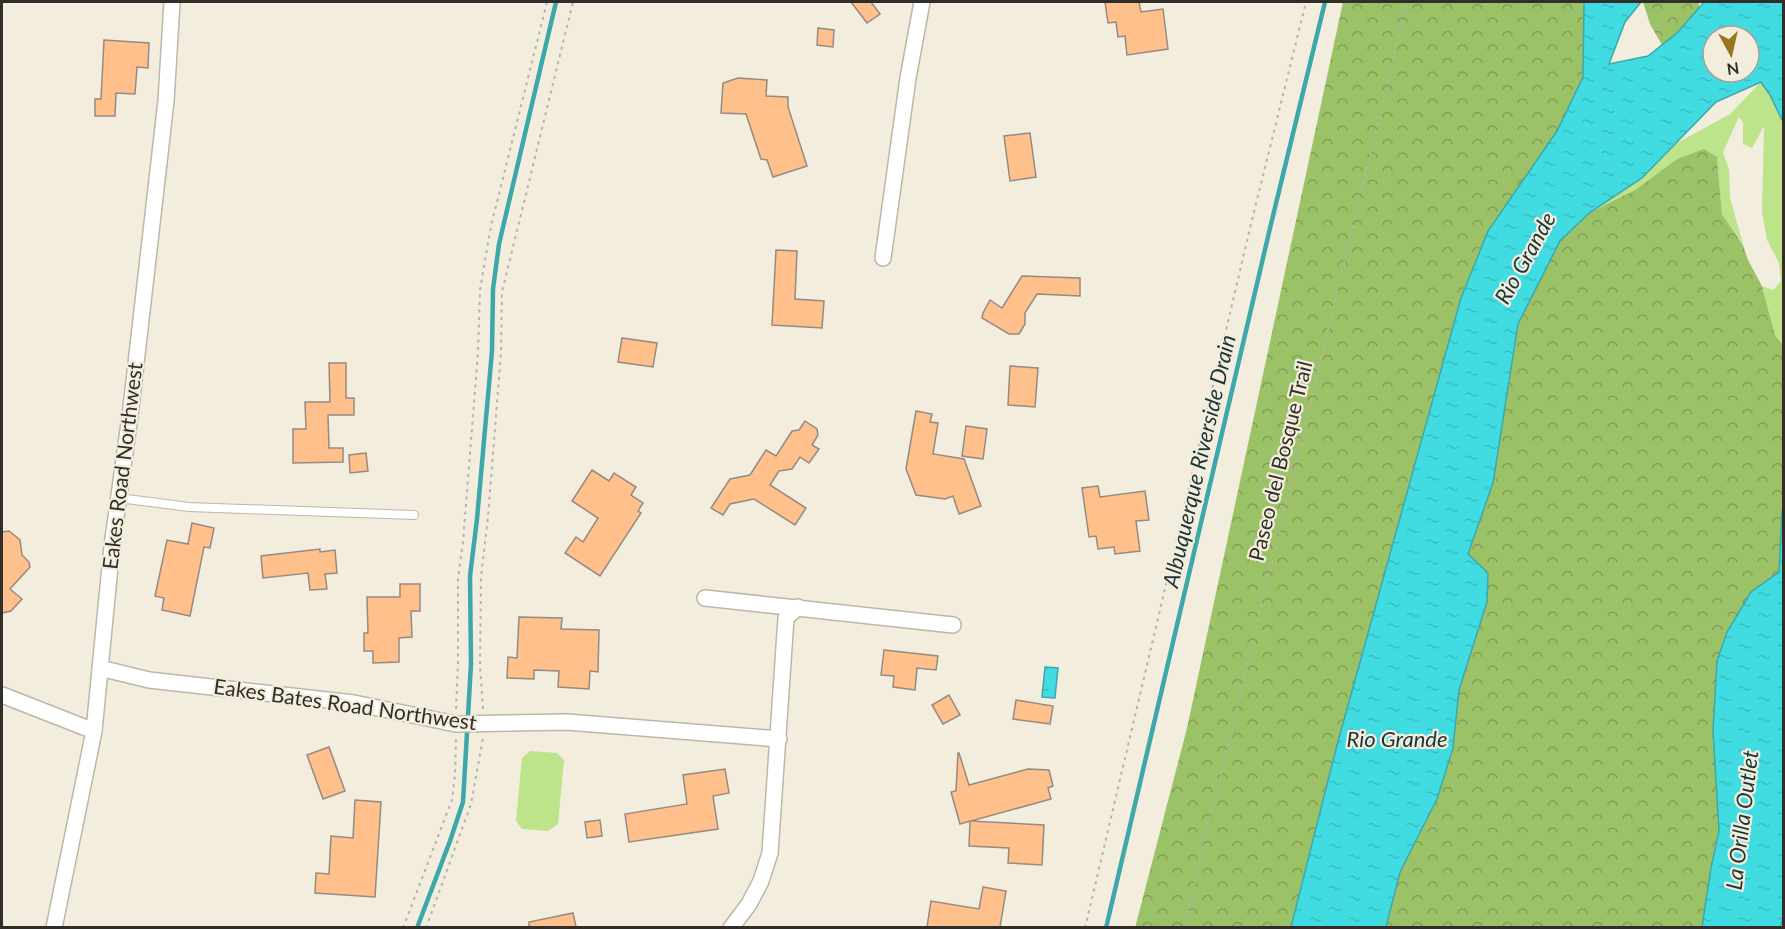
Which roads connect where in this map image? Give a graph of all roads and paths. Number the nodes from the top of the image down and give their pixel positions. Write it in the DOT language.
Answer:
graph roads {
  1 [pos="172,2"];
  2 [pos="547,2"];
  3 [pos="573,2"];
  4 [pos="922,2"];
  5 [pos="1306,2"];
  6 [pos="1407,2"];
  7 [pos="883,258"];
  8 [pos="119,498"];
  9 [pos="414,515"];
  10 [pos="705,598"];
  11 [pos="798,607"];
  12 [pos="953,625"];
  13 [pos="100,668"];
  14 [pos="2,695"];
  15 [pos="456,724"];
  16 [pos="484,724"];
  17 [pos="94,731"];
  18 [pos="779,739"];
  19 [pos="54,927"];
  20 [pos="403,927"];
  21 [pos="426,927"];
  22 [pos="731,927"];
  23 [pos="1085,927"];
  24 [pos="1184,927"];
  1 -- 8 [label="street, Eakes Road Northwest"];
  2 -- 15 [label="path"];
  3 -- 16 [label="path"];
  4 -- 7 [label="street"];
  5 -- 23 [label="path"];
  6 -- 24 [label="path, Paseo del Bosque Trail"];
  8 -- 9 [label="lane"];
  8 -- 13 [label="street, Eakes Road Northwest"];
  10 -- 11 [label="street"];
  11 -- 12 [label="street"];
  11 -- 18 [label="street"];
  13 -- 15 [label="street, Eakes Bates Road Northwest"];
  13 -- 17 [label="street, Eakes Road Northwest"];
  14 -- 17 [label="street"];
  15 -- 16 [label="street, Eakes Bates Road Northwest"];
  15 -- 20 [label="path"];
  16 -- 18 [label="street, Eakes Bates Road Northwest"];
  16 -- 21 [label="path"];
  17 -- 19 [label="street, Eakes Road Northwest"];
  18 -- 22 [label="street"];
}
